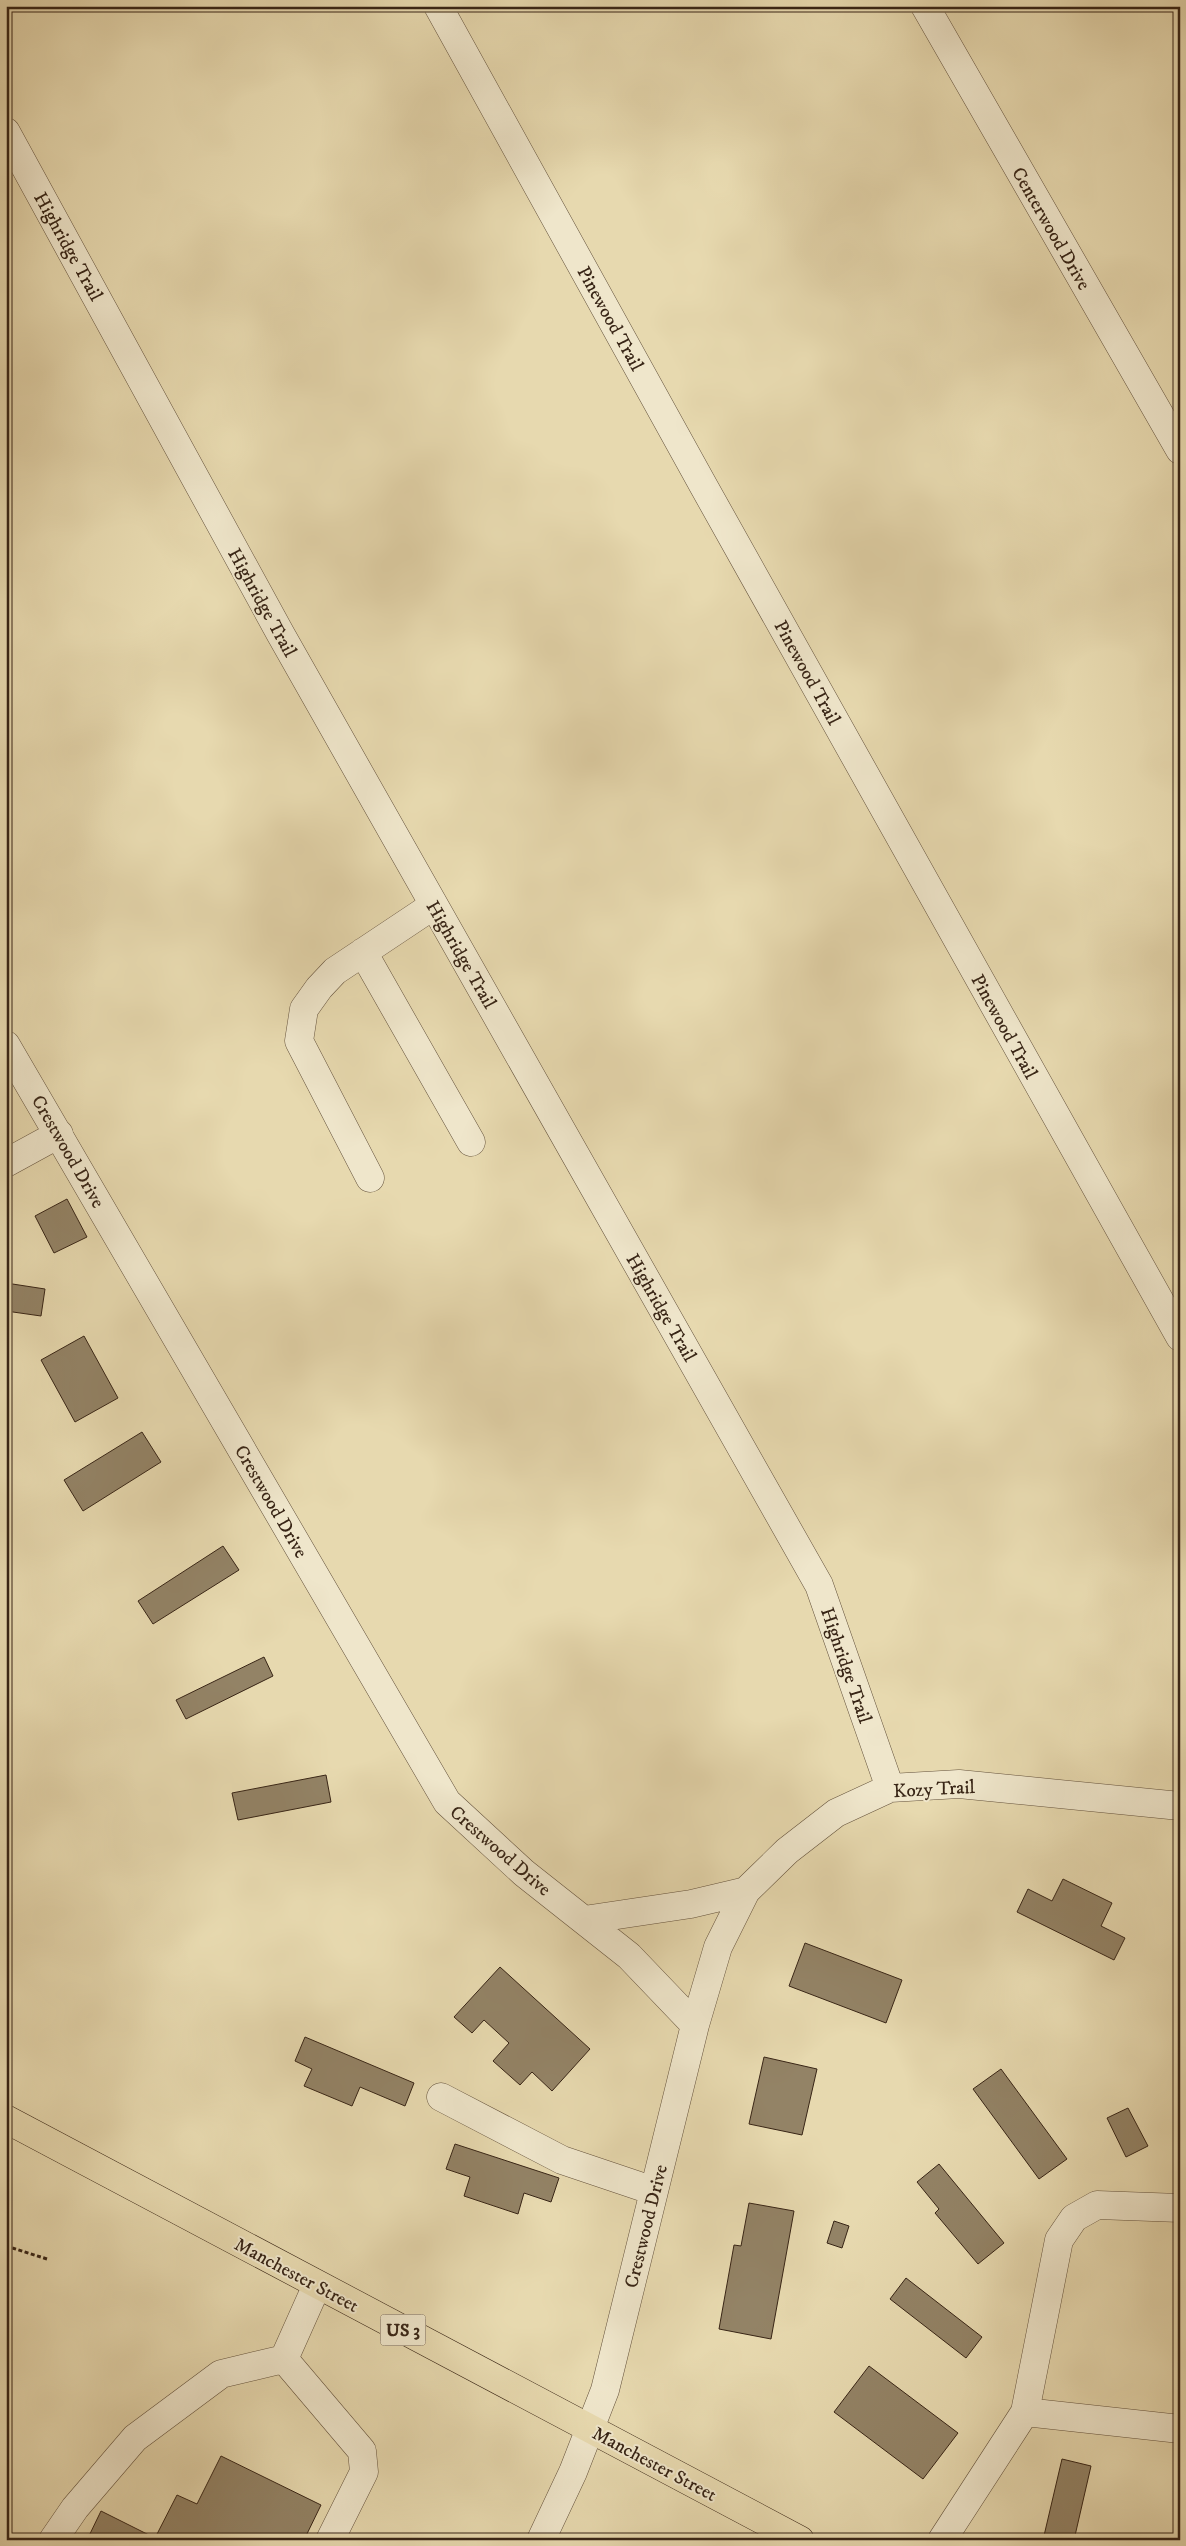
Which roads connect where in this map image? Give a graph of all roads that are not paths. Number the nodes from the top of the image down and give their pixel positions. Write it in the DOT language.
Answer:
graph roads {
  1 [pos="438,6"];
  2 [pos="925,6"];
  3 [pos="6,132"];
  4 [pos="1180,450"];
  5 [pos="434,905"];
  6 [pos="363,952"];
  7 [pos="6,1045"];
  8 [pos="59,1134"];
  9 [pos="471,1142"];
  10 [pos="6,1163"];
  11 [pos="370,1178"];
  12 [pos="1180,1337"];
  13 [pos="890,1788"];
  14 [pos="1177,1802"];
  15 [pos="746,1891"];
  16 [pos="584,1920"];
  17 [pos="695,2026"];
  18 [pos="441,2098"];
  19 [pos="6,2119"];
  20 [pos="654,2191"];
  21 [pos="1180,2208"];
  22 [pos="317,2285"];
  23 [pos="284,2359"];
  24 [pos="1024,2412"];
  25 [pos="591,2429"];
  26 [pos="1180,2429"];
  27 [pos="53,2540"];
  28 [pos="330,2540"];
  29 [pos="540,2540"];
  30 [pos="800,2540"];
  31 [pos="942,2540"];
  1 -- 12 [label="street, Pinewood Trail"];
  2 -- 4 [label="street, Centerwood Drive"];
  3 -- 5 [label="street, Highridge Trail"];
  5 -- 6 [label="street"];
  5 -- 13 [label="street, Highridge Trail"];
  6 -- 9 [label="street"];
  6 -- 11 [label="street"];
  7 -- 8 [label="street, Crestwood Drive"];
  8 -- 10 [label="street"];
  8 -- 16 [label="street, Crestwood Drive"];
  13 -- 14 [label="street, Kozy Trail"];
  13 -- 15 [label="street, Kozy Trail"];
  15 -- 16 [label="street"];
  15 -- 17 [label="street, Kozy Trail"];
  16 -- 17 [label="street, Crestwood Drive"];
  17 -- 20 [label="street, Crestwood Drive"];
  18 -- 20 [label="street"];
  19 -- 22 [label="main road, Manchester Street / US 3"];
  20 -- 25 [label="street, Crestwood Drive"];
  21 -- 24 [label="street"];
  22 -- 23 [label="street"];
  22 -- 25 [label="main road, Manchester Street / US 3"];
  23 -- 27 [label="street"];
  23 -- 28 [label="street"];
  24 -- 26 [label="street"];
  24 -- 31 [label="street"];
  25 -- 29 [label="street, Crestwood Drive"];
  25 -- 30 [label="main road, Manchester Street / US 3"];
}
